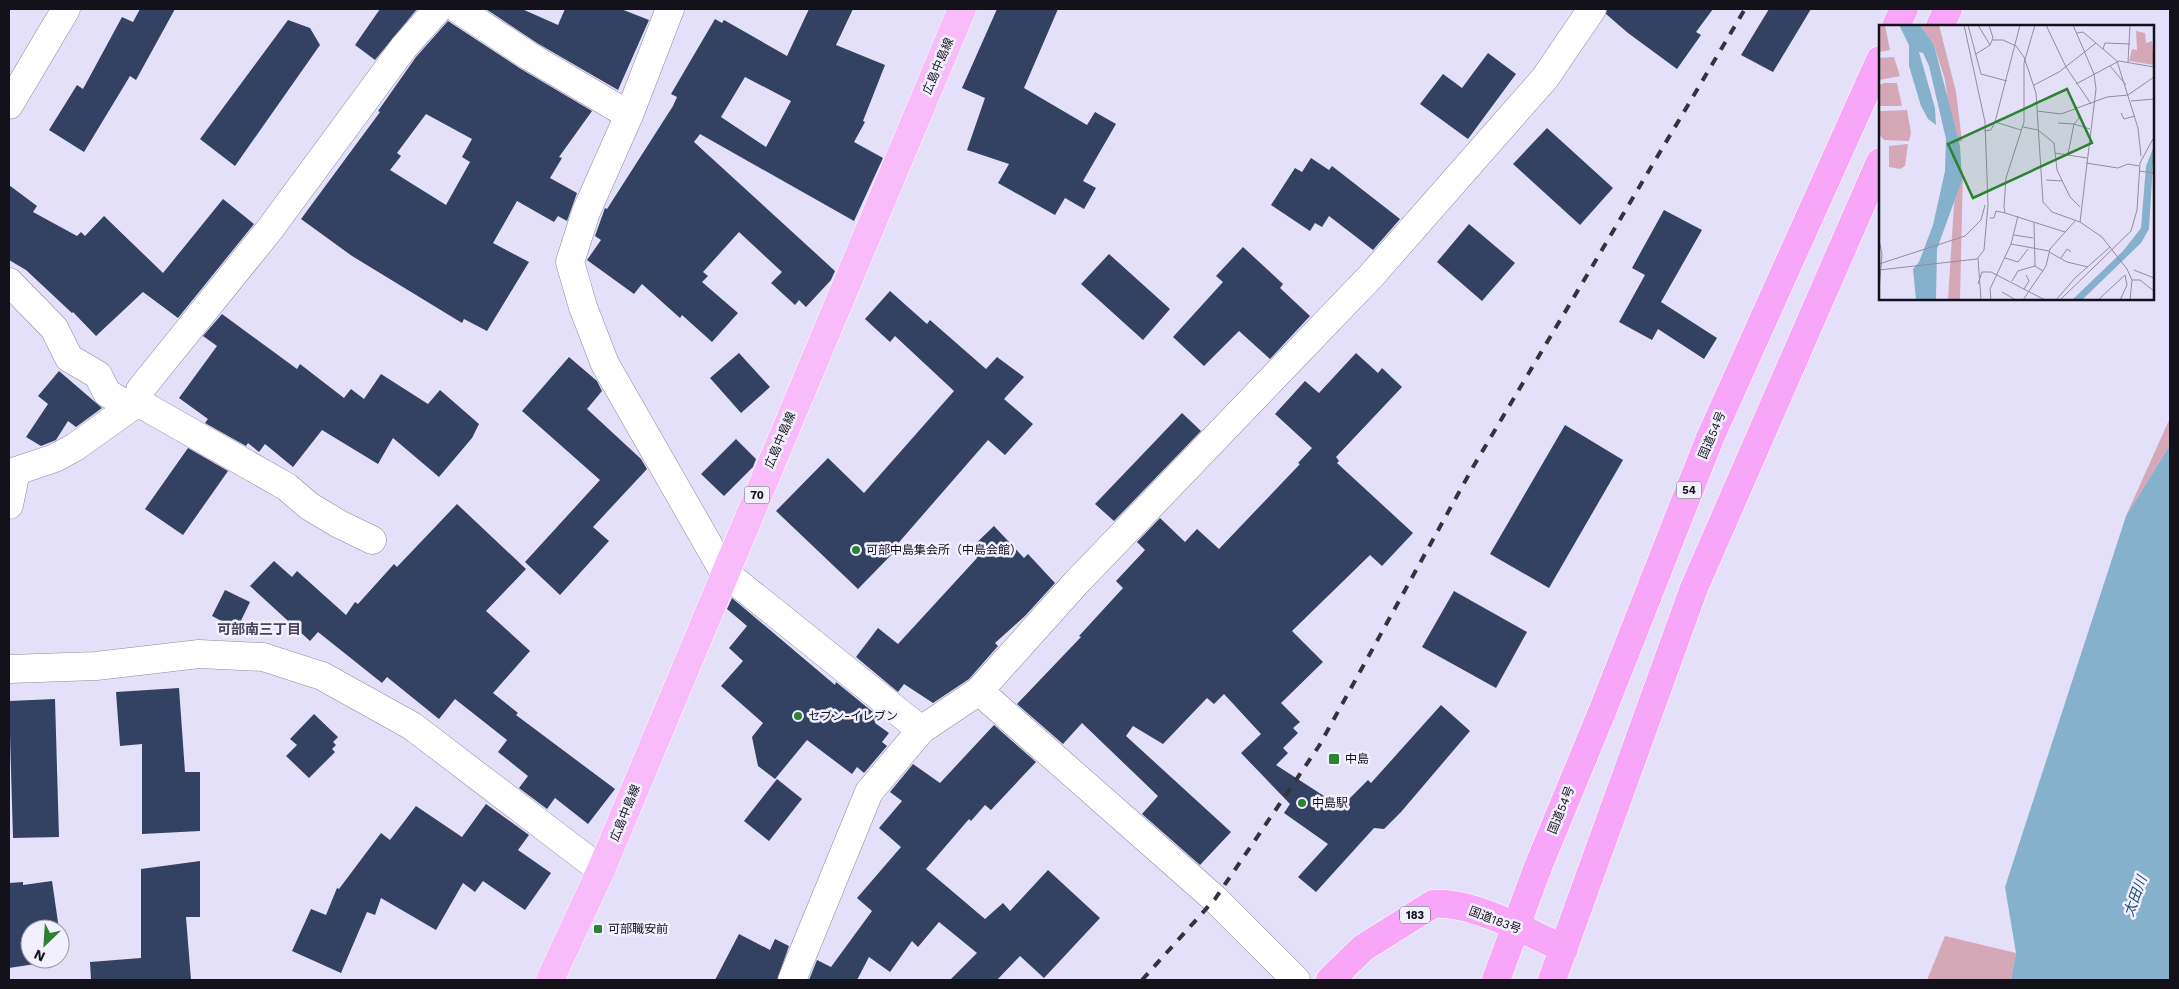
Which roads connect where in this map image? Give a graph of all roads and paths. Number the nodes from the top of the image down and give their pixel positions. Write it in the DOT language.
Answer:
graph roads {
  1 [pos="66,9"];
  2 [pos="438,9"];
  3 [pos="458,9"];
  4 [pos="670,9"];
  5 [pos="962,9"];
  6 [pos="1592,9"];
  7 [pos="1904,9"];
  8 [pos="1948,9"];
  9 [pos="1896,25"];
  10 [pos="1940,25"];
  11 [pos="1879,62"];
  12 [pos="9,105"];
  13 [pos="629,114"];
  14 [pos="1879,164"];
  15 [pos="9,282"];
  16 [pos="136,406"];
  17 [pos="9,505"];
  18 [pos="372,540"];
  19 [pos="724,572"];
  20 [pos="9,669"];
  21 [pos="979,691"];
  22 [pos="921,730"];
  23 [pos="601,870"];
  24 [pos="1516,927"];
  25 [pos="1564,949"];
  26 [pos="550,980"];
  27 [pos="792,980"];
  28 [pos="1296,980"];
  29 [pos="1330,980"];
  30 [pos="1496,980"];
  31 [pos="1552,980"];
  1 -- 12 [label="street"];
  2 -- 16 [label="street"];
  3 -- 13 [label="street"];
  4 -- 13 [label="street"];
  5 -- 19 [label="main road, 広島中島線 / 70"];
  6 -- 21 [label="street"];
  7 -- 9 [label="highway"];
  8 -- 10 [label="highway"];
  11 -- 24 [label="highway, 国道54号 / 54"];
  13 -- 19 [label="street"];
  14 -- 25 [label="highway"];
  15 -- 16 [label="street"];
  16 -- 17 [label="street"];
  16 -- 18 [label="street"];
  19 -- 22 [label="street"];
  19 -- 23 [label="main road, 広島中島線 / 70"];
  20 -- 23 [label="street"];
  21 -- 22 [label="street"];
  21 -- 28 [label="street"];
  22 -- 27 [label="street"];
  23 -- 26 [label="main road, 広島中島線 / 70"];
  24 -- 25 [label="highway, 国道183号 / 183"];
  24 -- 29 [label="highway, 国道183号 / 183"];
  24 -- 30 [label="highway, 54"];
  25 -- 31 [label="highway"];
}
